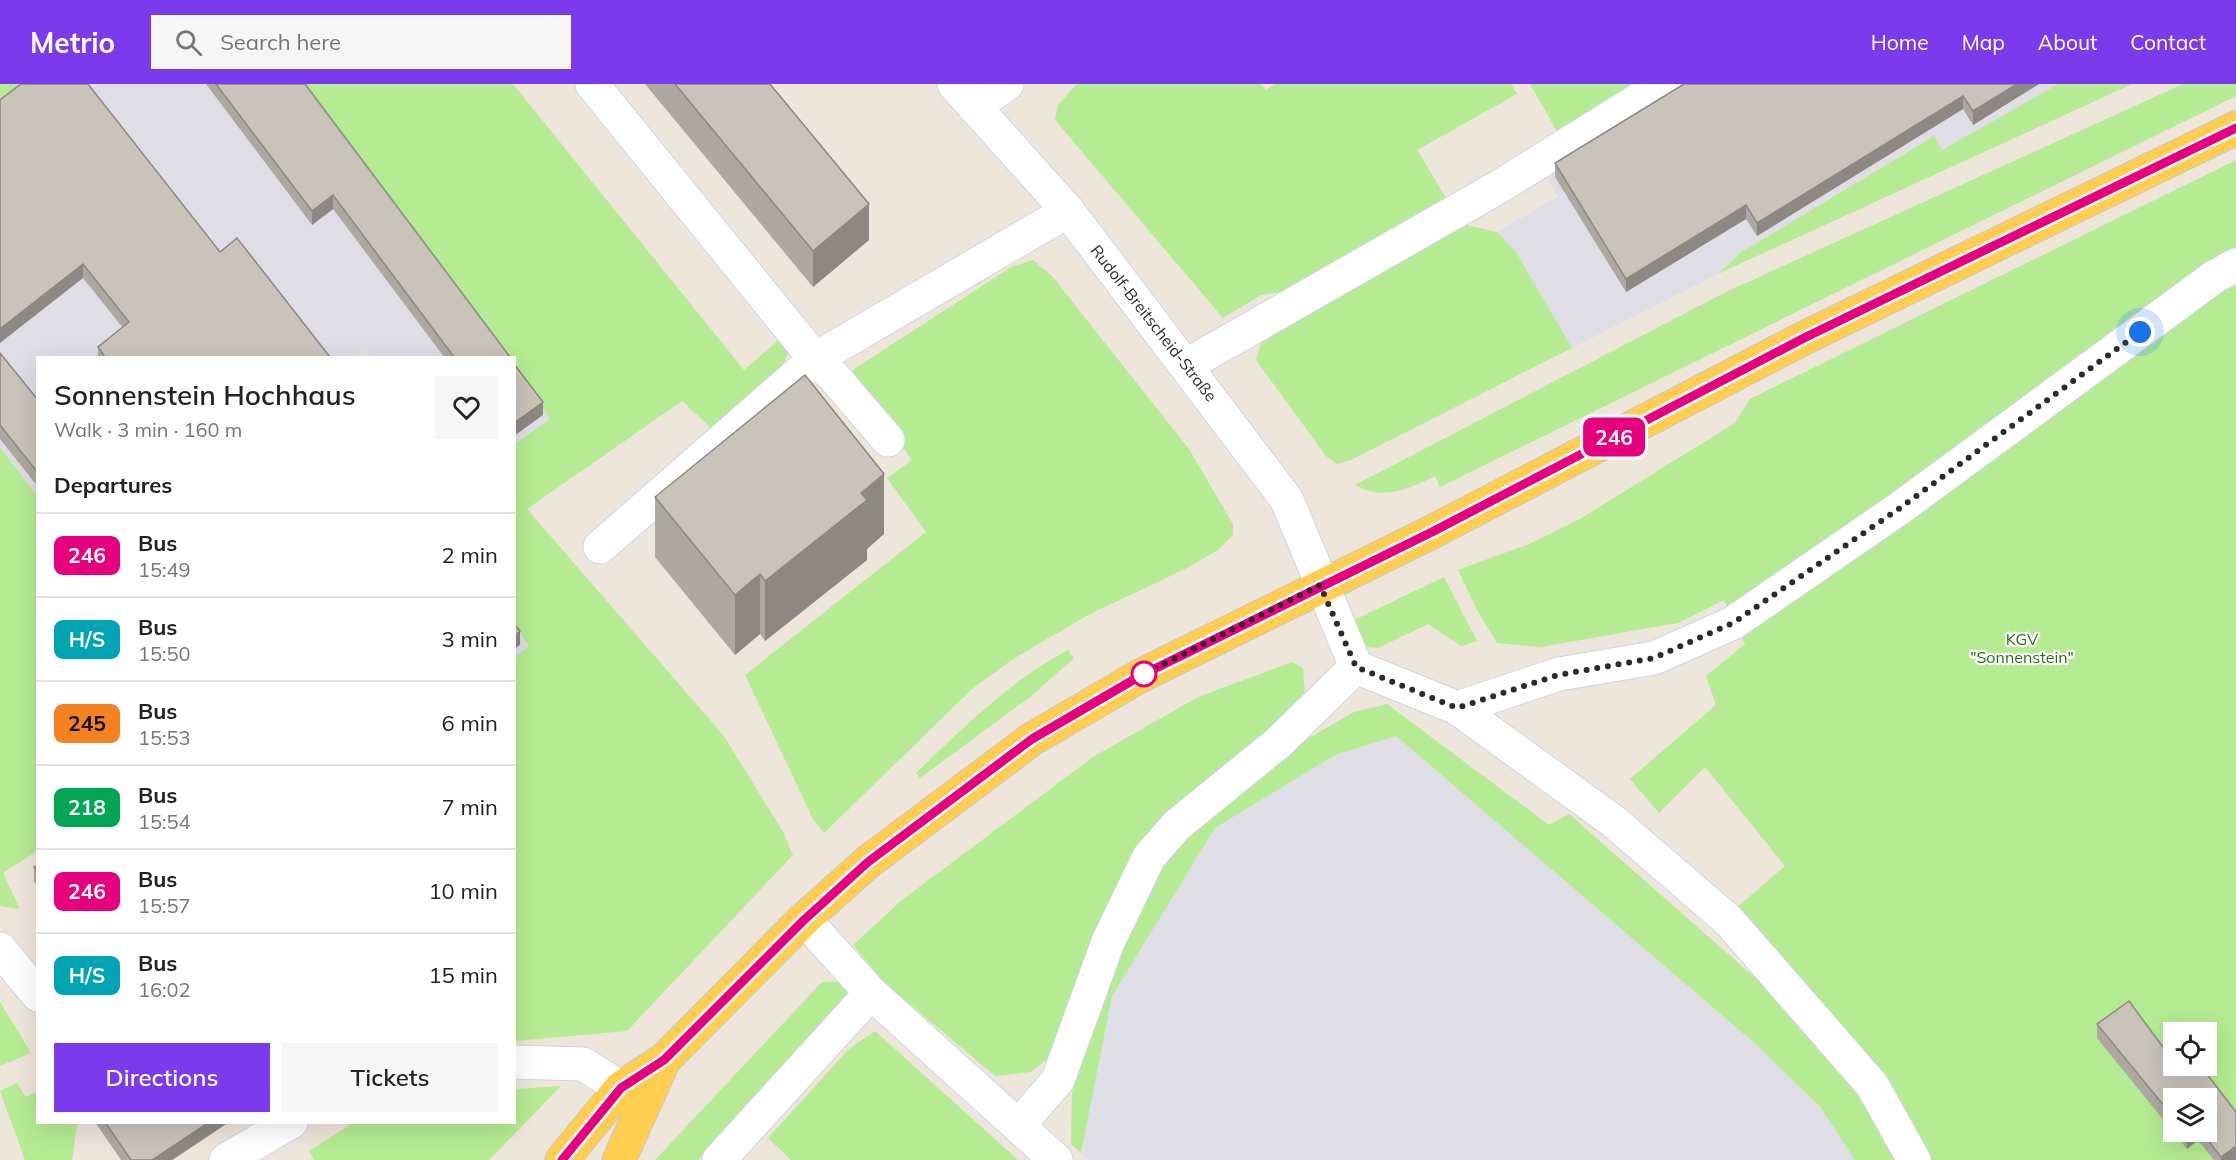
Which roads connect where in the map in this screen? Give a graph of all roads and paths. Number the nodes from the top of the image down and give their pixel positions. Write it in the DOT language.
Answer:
graph roads {
  1 [pos="592,84"];
  2 [pos="1007,84"];
  3 [pos="1664,84"];
  4 [pos="964,95"];
  5 [pos="2236,128"];
  6 [pos="1068,211"];
  7 [pos="2236,265"];
  8 [pos="815,359"];
  9 [pos="1187,365"];
  10 [pos="888,440"];
  11 [pos="600,547"];
  12 [pos="1320,585"];
  13 [pos="1356,667"];
  14 [pos="1457,708"];
  15 [pos="804,920"];
  16 [pos="0,949"];
  17 [pos="36,992"];
  18 [pos="871,993"];
  19 [pos="664,1060"];
  20 [pos="516,1062"];
  21 [pos="621,1088"];
  22 [pos="288,1124"];
  23 [pos="1018,1126"];
  24 [pos="226,1160"];
  25 [pos="562,1160"];
  26 [pos="619,1160"];
  27 [pos="719,1160"];
  28 [pos="1056,1160"];
  29 [pos="1914,1160"];
  1 -- 8 [label="street"];
  2 -- 4 [label="street"];
  3 -- 9 [label="street"];
  4 -- 6 [label="street, Rudolf-Breitscheid-Straße"];
  5 -- 12 [label="main road"];
  6 -- 8 [label="street"];
  6 -- 9 [label="street, Rudolf-Breitscheid-Straße"];
  7 -- 14 [label="street"];
  8 -- 10 [label="street"];
  8 -- 11 [label="street"];
  9 -- 12 [label="street, Rudolf-Breitscheid-Straße"];
  12 -- 13 [label="street, Rudolf-Breitscheid-Straße"];
  12 -- 15 [label="main road"];
  13 -- 14 [label="street"];
  13 -- 23 [label="street"];
  14 -- 29 [label="street"];
  15 -- 18 [label="street"];
  15 -- 19 [label="main road"];
  16 -- 17 [label="street"];
  18 -- 23 [label="street"];
  18 -- 27 [label="street"];
  19 -- 21 [label="main road"];
  19 -- 26 [label="main road"];
  20 -- 21 [label="street"];
  21 -- 25 [label="main road"];
  22 -- 24 [label="street"];
  23 -- 28 [label="street"];
}
